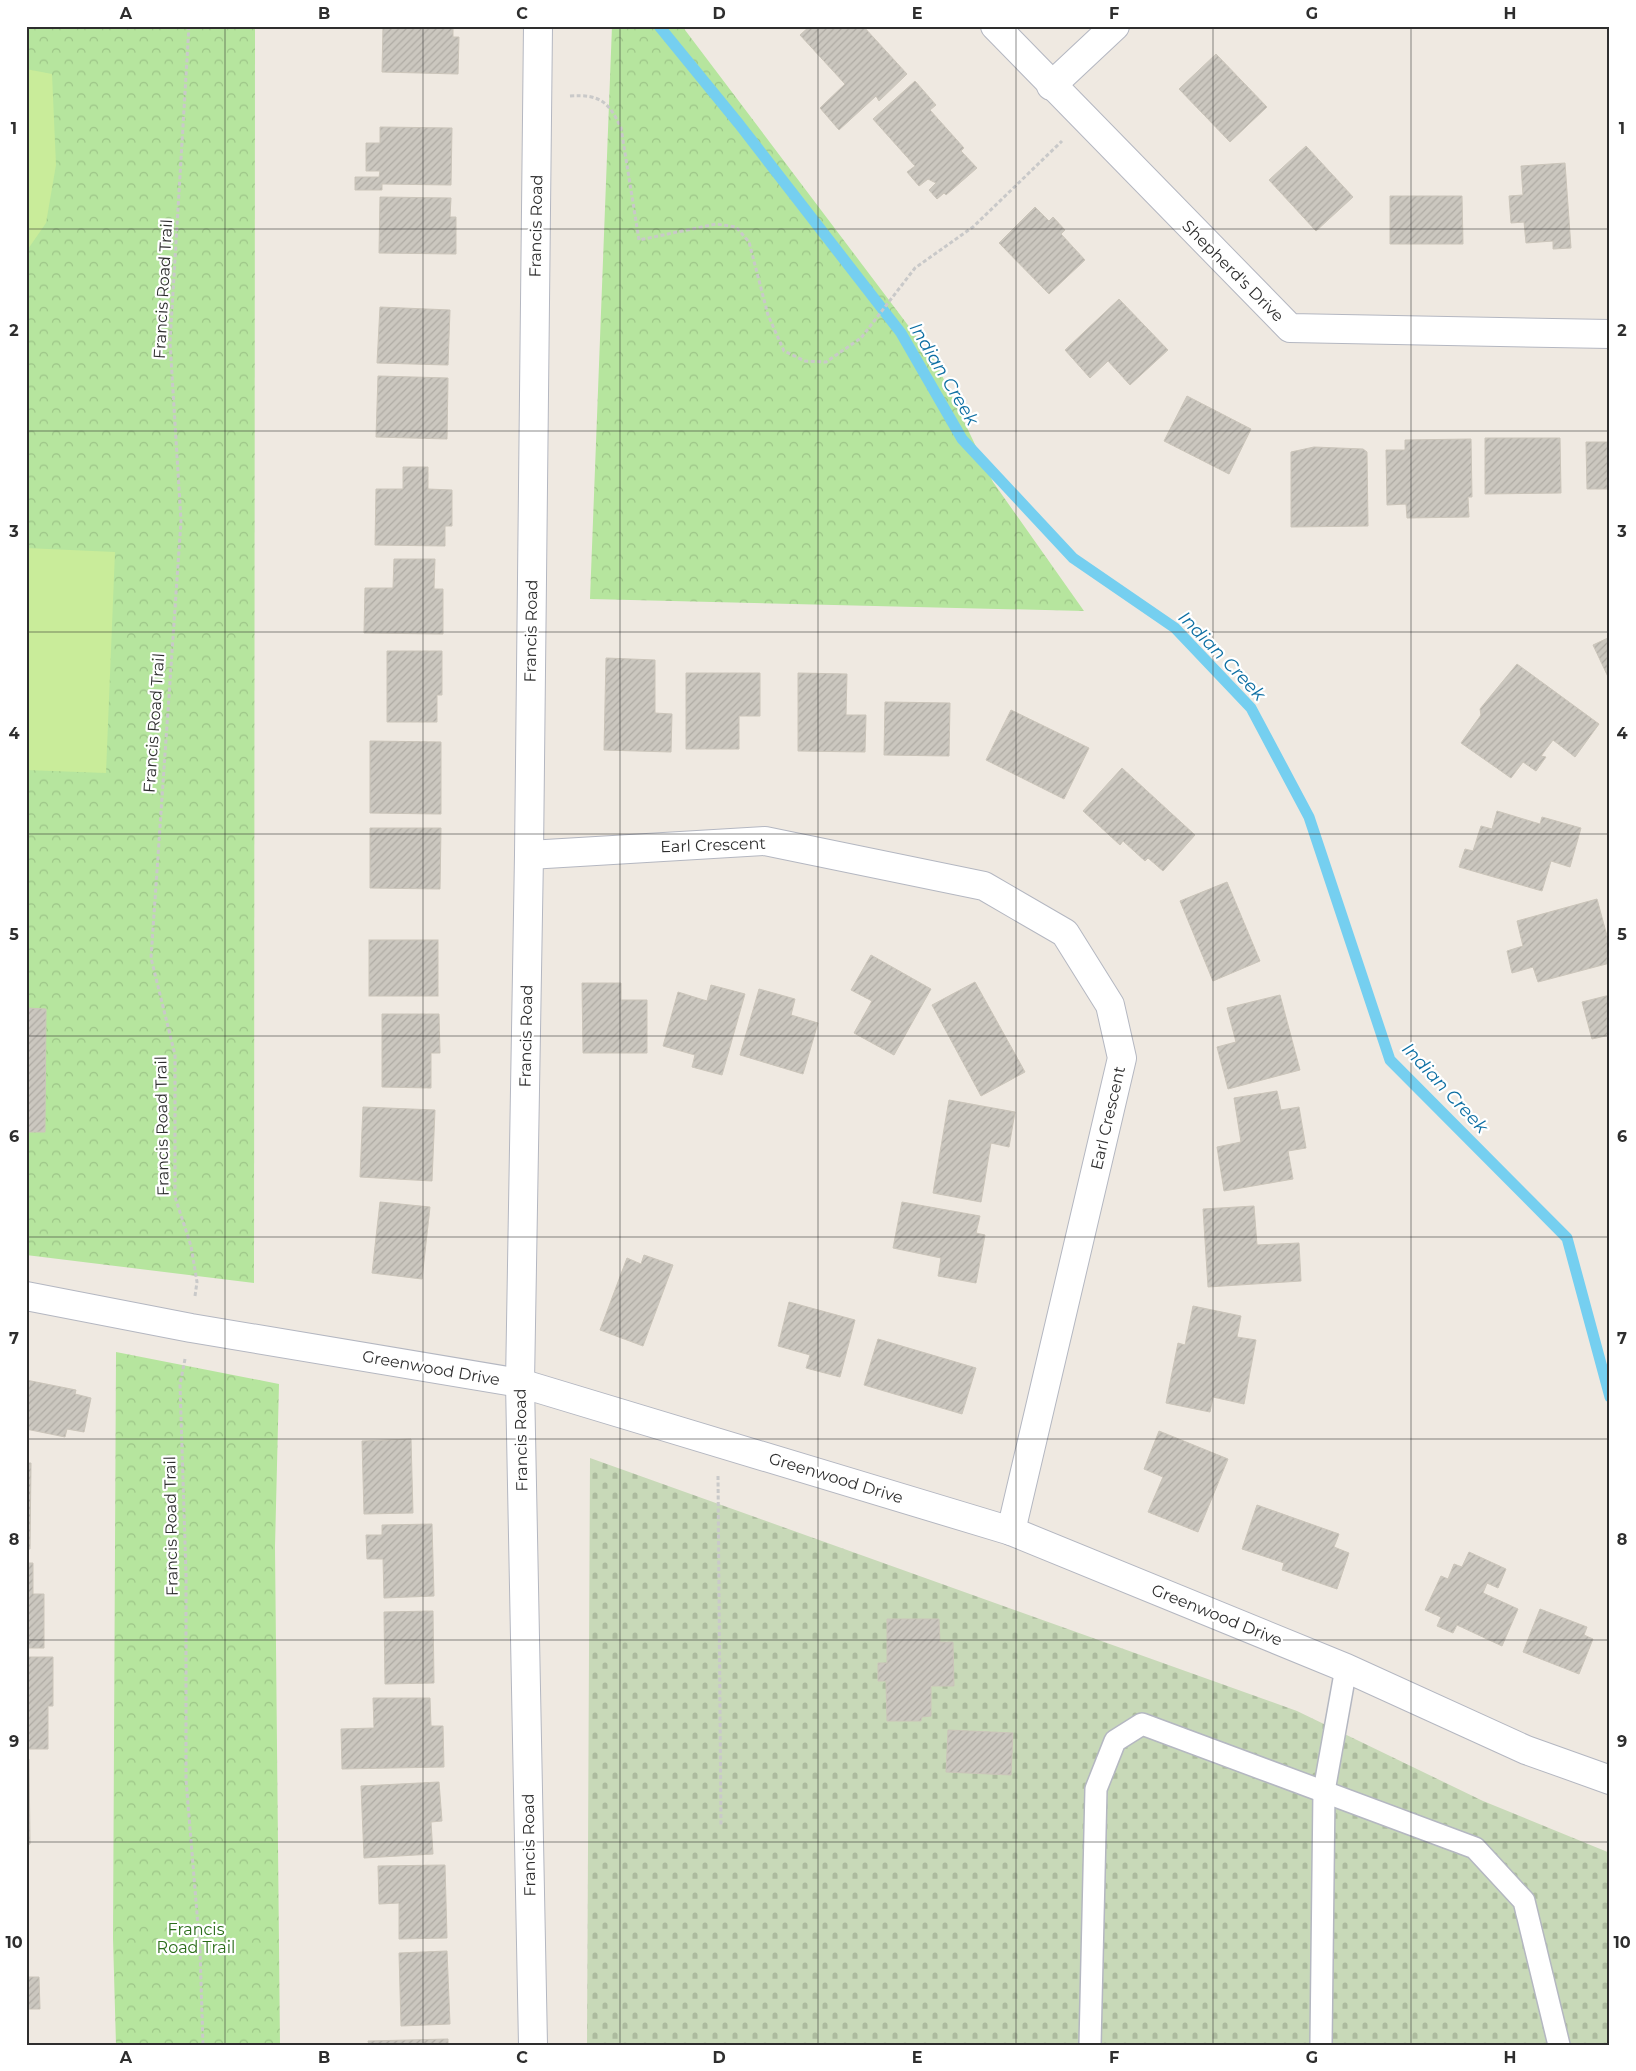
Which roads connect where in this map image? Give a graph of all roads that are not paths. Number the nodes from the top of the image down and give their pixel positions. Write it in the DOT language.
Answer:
graph roads {
  1 [pos="538,26"];
  2 [pos="995,26"];
  3 [pos="1115,26"];
  4 [pos="1051,86"];
  5 [pos="1610,334"];
  6 [pos="529,855"];
  7 [pos="26,1296"];
  8 [pos="520,1383"];
  9 [pos="1011,1531"];
  10 [pos="1346,1668"];
  11 [pos="1610,1780"];
  12 [pos="1324,1791"];
  13 [pos="533,2045"];
  14 [pos="1090,2045"];
  15 [pos="1321,2045"];
  16 [pos="1559,2045"];
  1 -- 6 [label="street, Francis Road"];
  2 -- 4 [label="street, Shepherd's Drive"];
  3 -- 4 [label="street"];
  4 -- 5 [label="street, Shepherd's Drive"];
  6 -- 8 [label="street, Francis Road"];
  6 -- 9 [label="street, Earl Crescent"];
  7 -- 8 [label="street, Greenwood Drive"];
  8 -- 9 [label="street, Greenwood Drive"];
  8 -- 13 [label="street, Francis Road"];
  9 -- 10 [label="street, Greenwood Drive"];
  10 -- 11 [label="street, Greenwood Drive"];
  10 -- 12 [label="lane"];
  12 -- 14 [label="lane"];
  12 -- 15 [label="lane"];
  12 -- 16 [label="lane"];
}
